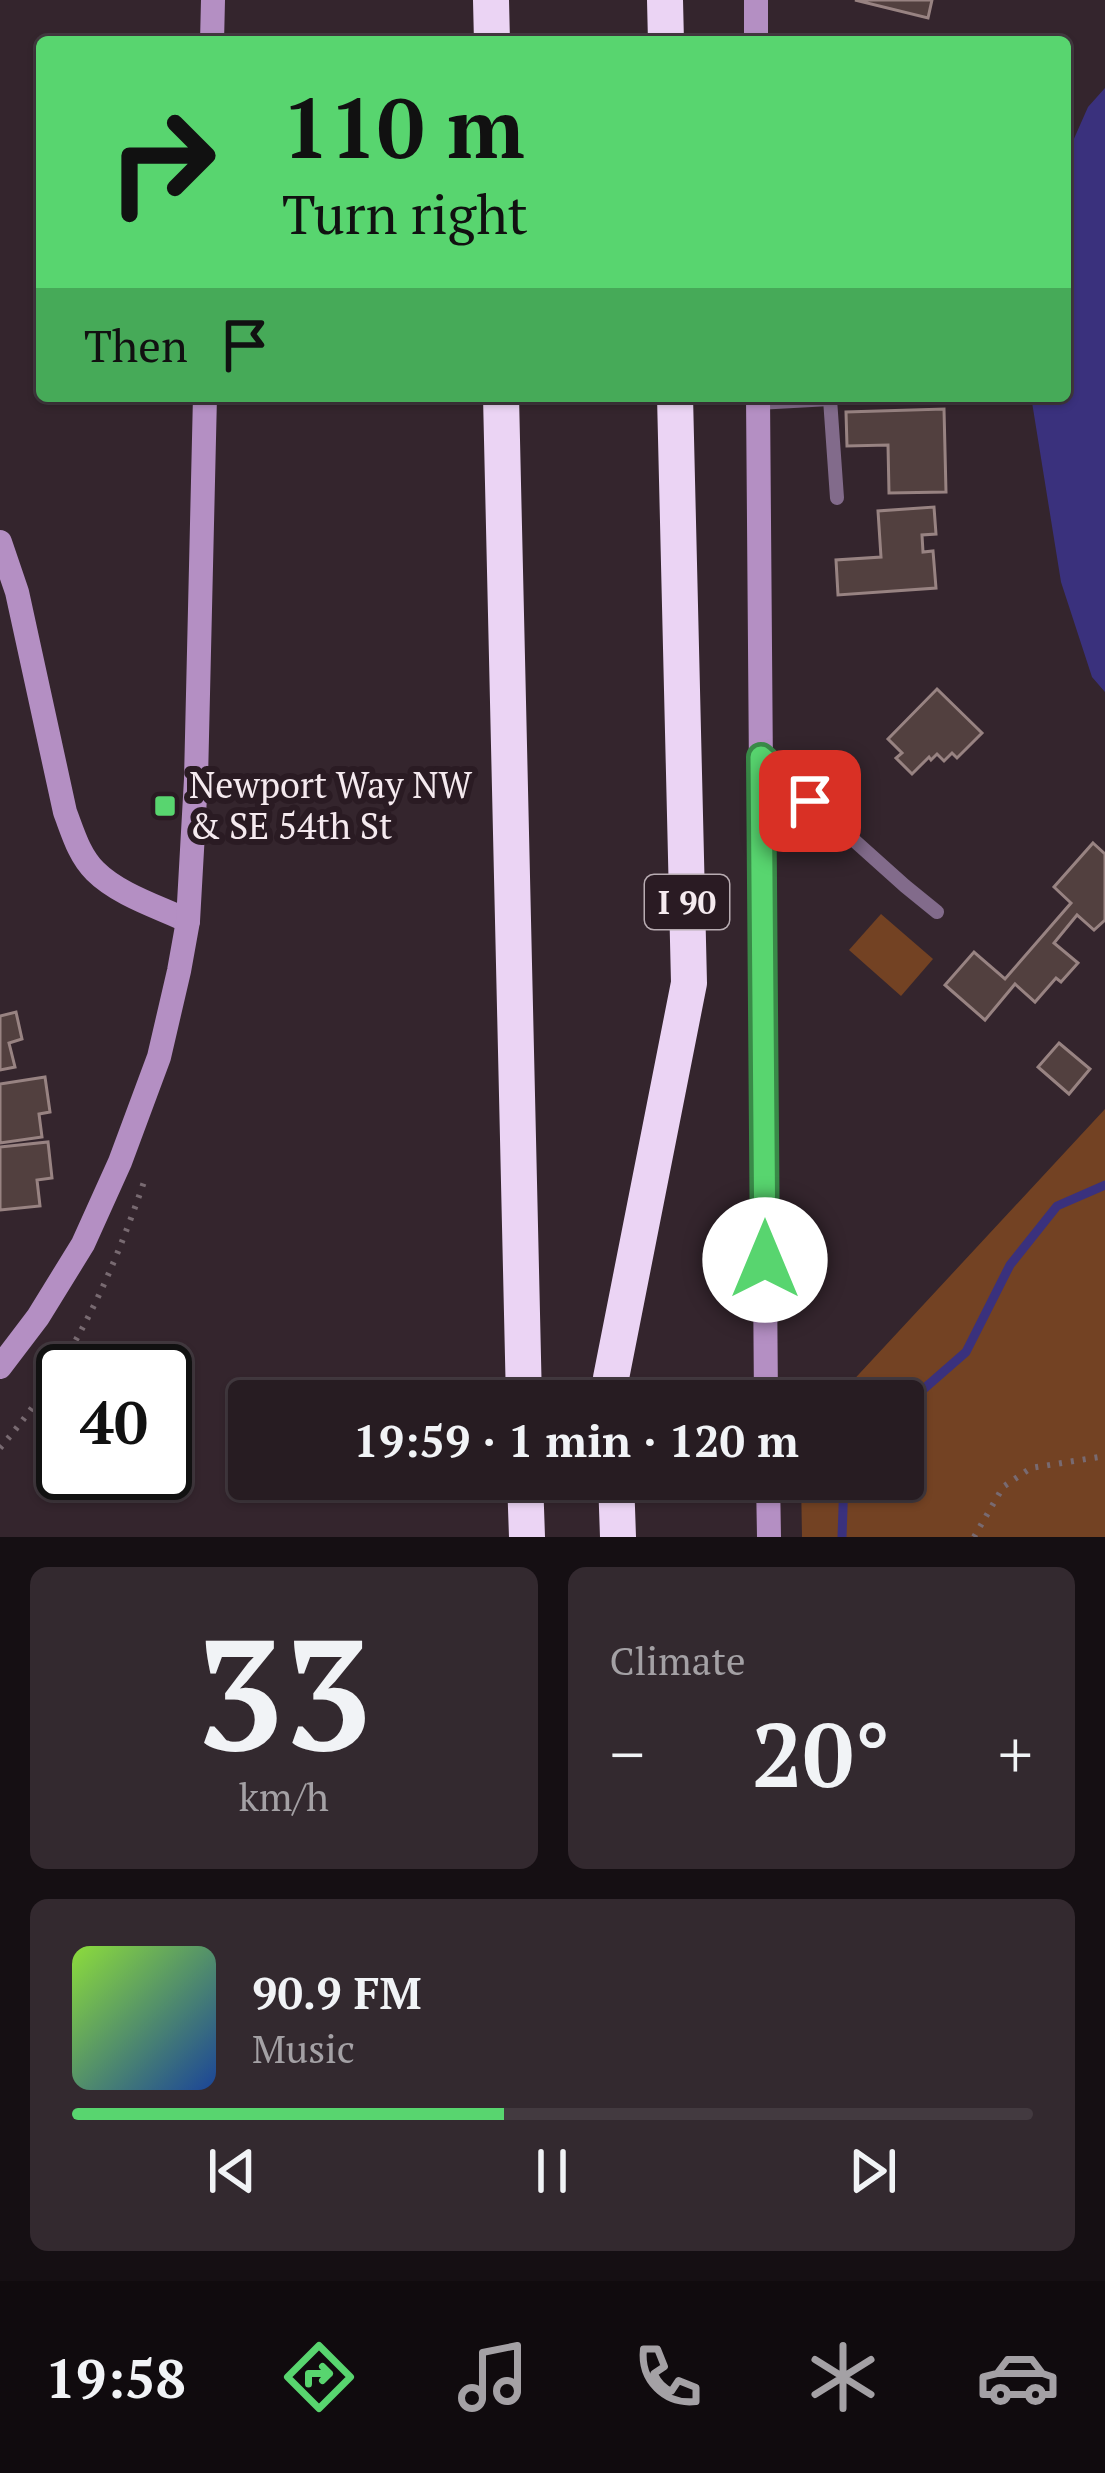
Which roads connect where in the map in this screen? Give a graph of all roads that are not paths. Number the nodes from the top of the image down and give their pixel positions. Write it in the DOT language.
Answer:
graph roads {
  1 [pos="213,0"];
  2 [pos="491,0"];
  3 [pos="665,0"];
  4 [pos="756,0"];
  5 [pos="212,36"];
  6 [pos="492,36"];
  7 [pos="666,36"];
  8 [pos="756,36"];
  9 [pos="205,402"];
  10 [pos="500,402"];
  11 [pos="675,402"];
  12 [pos="758,402"];
  13 [pos="830,402"];
  14 [pos="838,498"];
  15 [pos="0,542"];
  16 [pos="761,757"];
  17 [pos="938,912"];
  18 [pos="188,921"];
  19 [pos="0,1367"];
  20 [pos="523,1380"];
  21 [pos="611,1380"];
  22 [pos="766,1380"];
  23 [pos="526,1500"];
  24 [pos="617,1500"];
  25 [pos="769,1500"];
  26 [pos="527,1537"];
  27 [pos="618,1537"];
  28 [pos="770,1537"];
  1 -- 5 [label="street"];
  2 -- 6 [label="highway"];
  3 -- 7 [label="highway"];
  4 -- 8 [label="street"];
  9 -- 18 [label="street"];
  10 -- 20 [label="highway"];
  11 -- 21 [label="highway, I 90"];
  12 -- 16 [label="street"];
  13 -- 14 [label="lane"];
  15 -- 18 [label="street"];
  16 -- 17 [label="lane"];
  16 -- 22 [label="street"];
  18 -- 19 [label="street"];
  23 -- 26 [label="highway"];
  24 -- 27 [label="highway"];
  25 -- 28 [label="street"];
}
